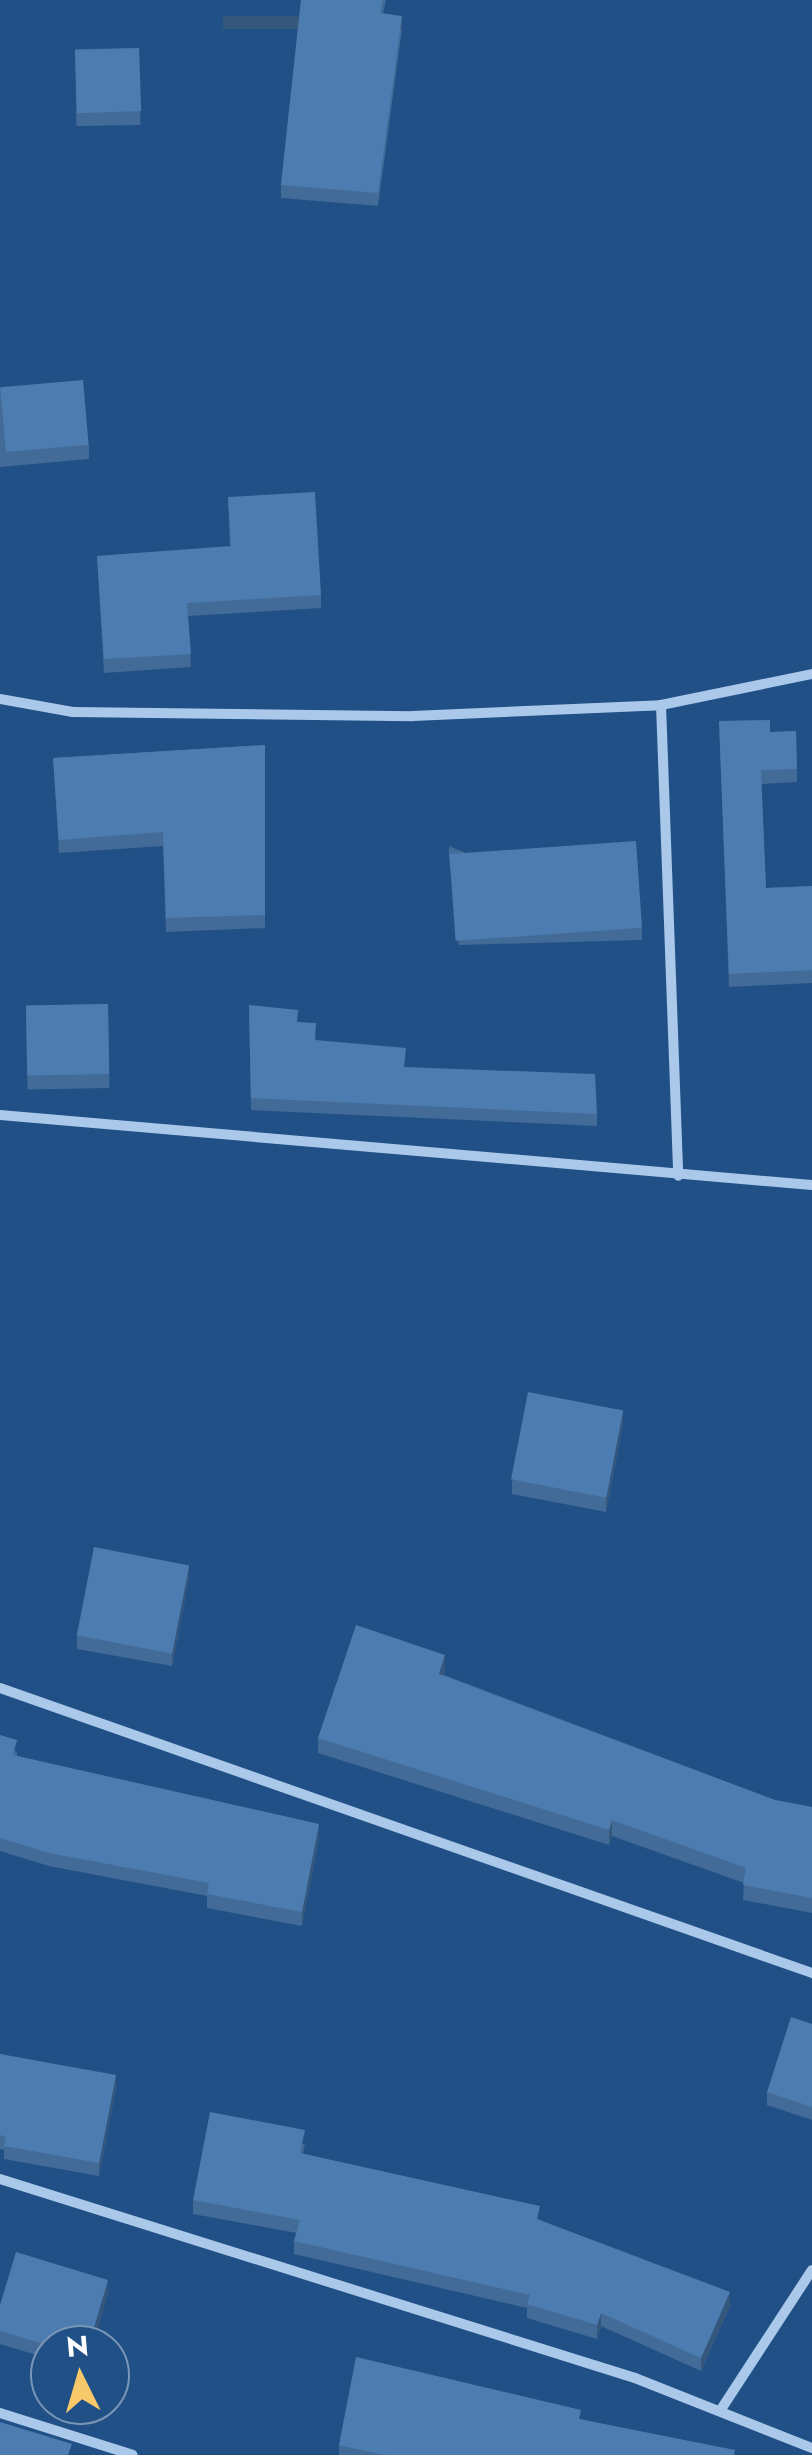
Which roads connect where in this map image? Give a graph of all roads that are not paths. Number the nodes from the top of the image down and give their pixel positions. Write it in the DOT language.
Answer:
graph roads {
  1 [pos="812,674"];
  2 [pos="0,699"];
  3 [pos="661,705"];
  4 [pos="0,1114"];
  5 [pos="678,1176"];
  6 [pos="812,1186"];
  7 [pos="0,1688"];
  8 [pos="812,1973"];
  9 [pos="0,2180"];
  10 [pos="812,2270"];
  11 [pos="0,2412"];
  12 [pos="720,2412"];
  13 [pos="812,2448"];
  14 [pos="133,2455"];
  1 -- 3 [label="street"];
  2 -- 3 [label="street"];
  3 -- 5 [label="street"];
  4 -- 5 [label="street"];
  5 -- 6 [label="street"];
  7 -- 8 [label="street"];
  9 -- 12 [label="street"];
  10 -- 12 [label="street"];
  11 -- 14 [label="street"];
  12 -- 13 [label="street"];
}
